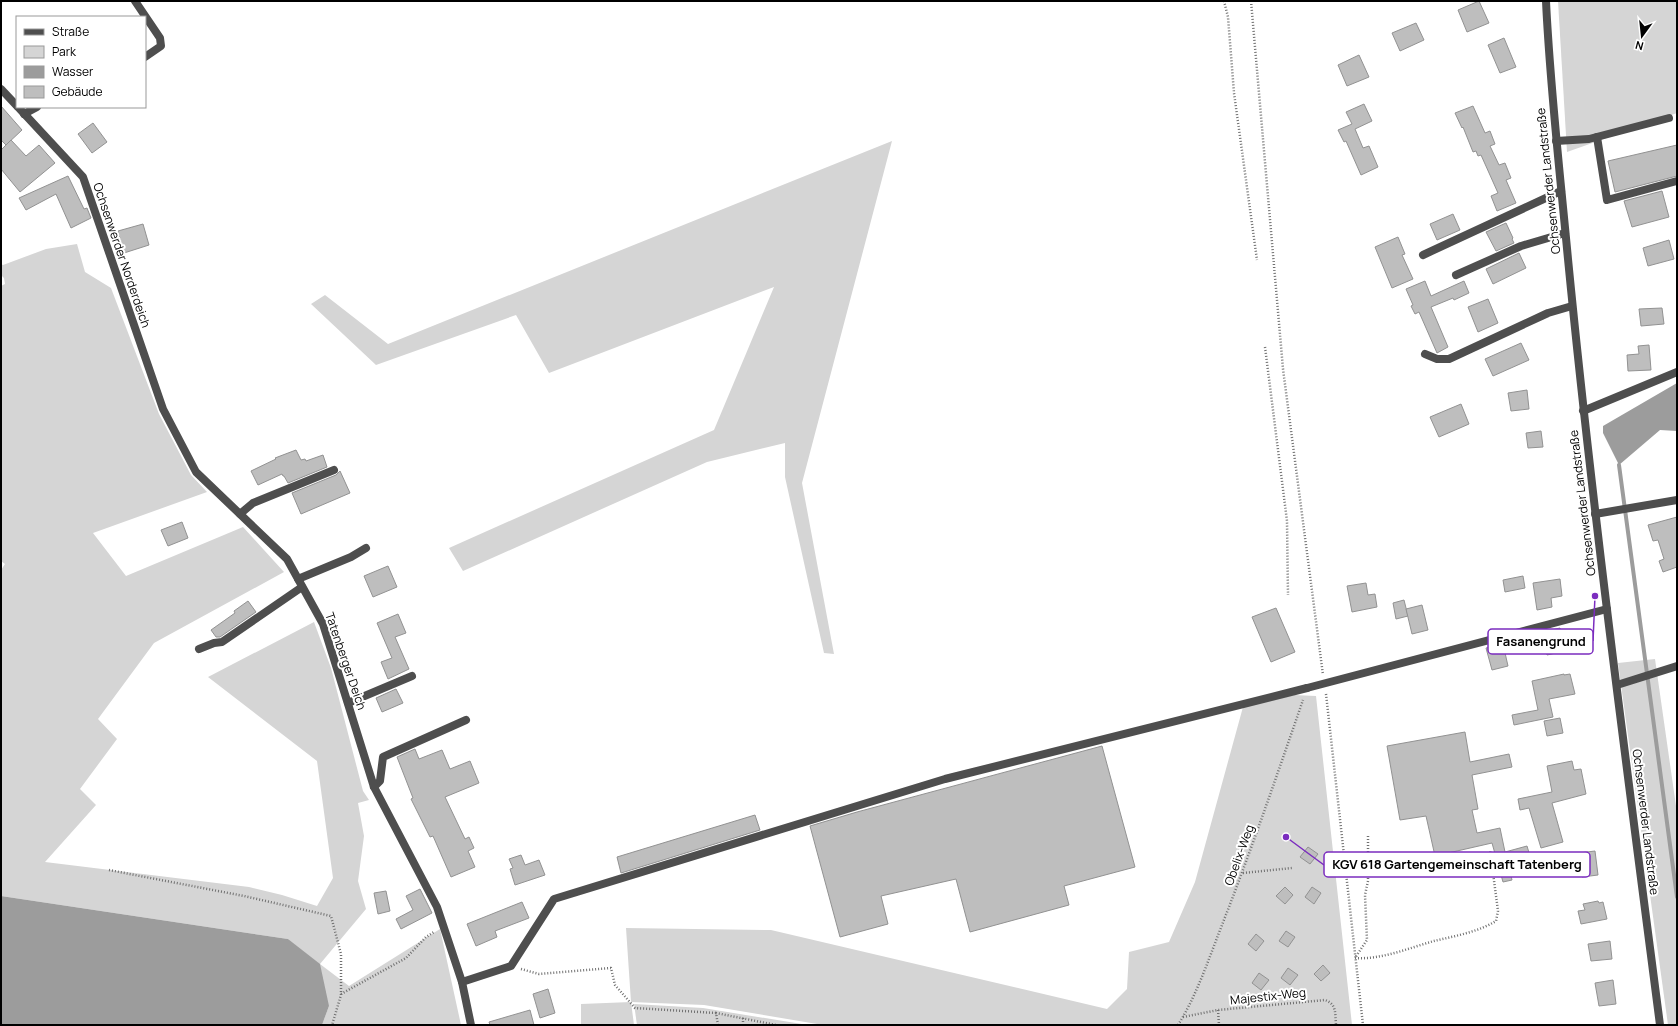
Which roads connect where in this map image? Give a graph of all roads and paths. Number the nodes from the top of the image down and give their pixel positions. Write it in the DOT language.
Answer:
graph roads {
  1 [pos="135,1"];
  2 [pos="1224,1"];
  3 [pos="1251,1"];
  4 [pos="1546,1"];
  5 [pos="145,16"];
  6 [pos="146,17"];
  7 [pos="146,56"];
  8 [pos="1,89"];
  9 [pos="16,104"];
  10 [pos="20,108"];
  11 [pos="35,108"];
  12 [pos="24,114"];
  13 [pos="1669,118"];
  14 [pos="1597,137"];
  15 [pos="1556,141"];
  16 [pos="1677,181"];
  17 [pos="1561,191"];
  18 [pos="1565,233"];
  19 [pos="1423,255"];
  20 [pos="1257,260"];
  21 [pos="1456,275"];
  22 [pos="1572,306"];
  23 [pos="138,340"];
  24 [pos="1265,347"];
  25 [pos="1425,354"];
  26 [pos="1677,372"];
  27 [pos="1583,411"];
  28 [pos="334,470"];
  29 [pos="1677,500"];
  30 [pos="240,514"];
  31 [pos="1595,514"];
  32 [pos="366,548"];
  33 [pos="298,579"];
  34 [pos="302,587"];
  35 [pos="1288,595"];
  36 [pos="1607,609"];
  37 [pos="199,650"];
  38 [pos="1677,666"];
  39 [pos="412,676"];
  40 [pos="1325,685"];
  41 [pos="1617,685"];
  42 [pos="1307,688"];
  43 [pos="348,703"];
  44 [pos="466,720"];
  45 [pos="374,787"];
  46 [pos="1368,836"];
  47 [pos="1490,850"];
  48 [pos="1292,868"];
  49 [pos="110,870"];
  50 [pos="1243,873"];
  51 [pos="426,937"];
  52 [pos="1355,958"];
  53 [pos="511,966"];
  54 [pos="462,982"];
  55 [pos="341,995"];
  56 [pos="1218,1010"];
  57 [pos="716,1013"];
  58 [pos="743,1018"];
  59 [pos="1183,1018"];
  60 [pos="332,1025"];
  61 [pos="471,1025"];
  62 [pos="718,1025"];
  63 [pos="743,1025"];
  64 [pos="776,1025"];
  65 [pos="1178,1025"];
  66 [pos="1219,1025"];
  67 [pos="1336,1025"];
  68 [pos="1363,1025"];
  69 [pos="1660,1025"];
  1 -- 5 [label="street"];
  2 -- 20 [label="path"];
  3 -- 40 [label="path"];
  4 -- 15 [label="street, Ochsenwerder Landstraße"];
  6 -- 7 [label="street"];
  8 -- 9 [label="street, Ochsenwerder Norderdeich"];
  10 -- 12 [label="street, Ochsenwerder Norderdeich"];
  11 -- 12 [label="street"];
  12 -- 23 [label="street, Ochsenwerder Norderdeich"];
  13 -- 14 [label="street"];
  14 -- 15 [label="street"];
  14 -- 16 [label="street"];
  15 -- 17 [label="street, Ochsenwerder Landstraße"];
  17 -- 18 [label="street, Ochsenwerder Landstraße"];
  17 -- 19 [label="street"];
  18 -- 21 [label="street"];
  18 -- 22 [label="street, Ochsenwerder Landstraße"];
  22 -- 25 [label="street"];
  22 -- 27 [label="street, Ochsenwerder Landstraße"];
  23 -- 30 [label="street, Tatenberger Deich"];
  24 -- 35 [label="path"];
  26 -- 27 [label="street"];
  27 -- 31 [label="street, Ochsenwerder Landstraße"];
  28 -- 30 [label="street"];
  29 -- 31 [label="street"];
  30 -- 33 [label="street, Tatenberger Deich"];
  31 -- 36 [label="street, Ochsenwerder Landstraße"];
  32 -- 33 [label="street"];
  33 -- 34 [label="street, Tatenberger Deich"];
  34 -- 37 [label="street"];
  34 -- 43 [label="street, Tatenberger Deich"];
  36 -- 40 [label="street"];
  36 -- 41 [label="street, Ochsenwerder Landstraße"];
  38 -- 41 [label="street"];
  39 -- 43 [label="street"];
  40 -- 42 [label="street"];
  40 -- 52 [label="path"];
  41 -- 69 [label="street, Ochsenwerder Landstraße"];
  42 -- 50 [label="path, Obelix-Weg"];
  42 -- 53 [label="street"];
  43 -- 45 [label="street, Tatenberger Deich"];
  44 -- 45 [label="street"];
  45 -- 54 [label="street, Tatenberger Deich"];
  46 -- 52 [label="path"];
  47 -- 52 [label="path"];
  48 -- 50 [label="path"];
  49 -- 55 [label="path"];
  50 -- 59 [label="path, Obelix-Weg"];
  51 -- 55 [label="path"];
  52 -- 68 [label="path"];
  53 -- 54 [label="street"];
  53 -- 57 [label="path"];
  54 -- 61 [label="street, Tatenberger Deich"];
  55 -- 60 [label="path"];
  56 -- 59 [label="path, Majestix-Weg"];
  56 -- 66 [label="path"];
  56 -- 67 [label="path, Majestix-Weg"];
  57 -- 58 [label="path"];
  57 -- 62 [label="path"];
  58 -- 63 [label="path"];
  58 -- 64 [label="path"];
  59 -- 65 [label="path, Obelix-Weg"];
}
